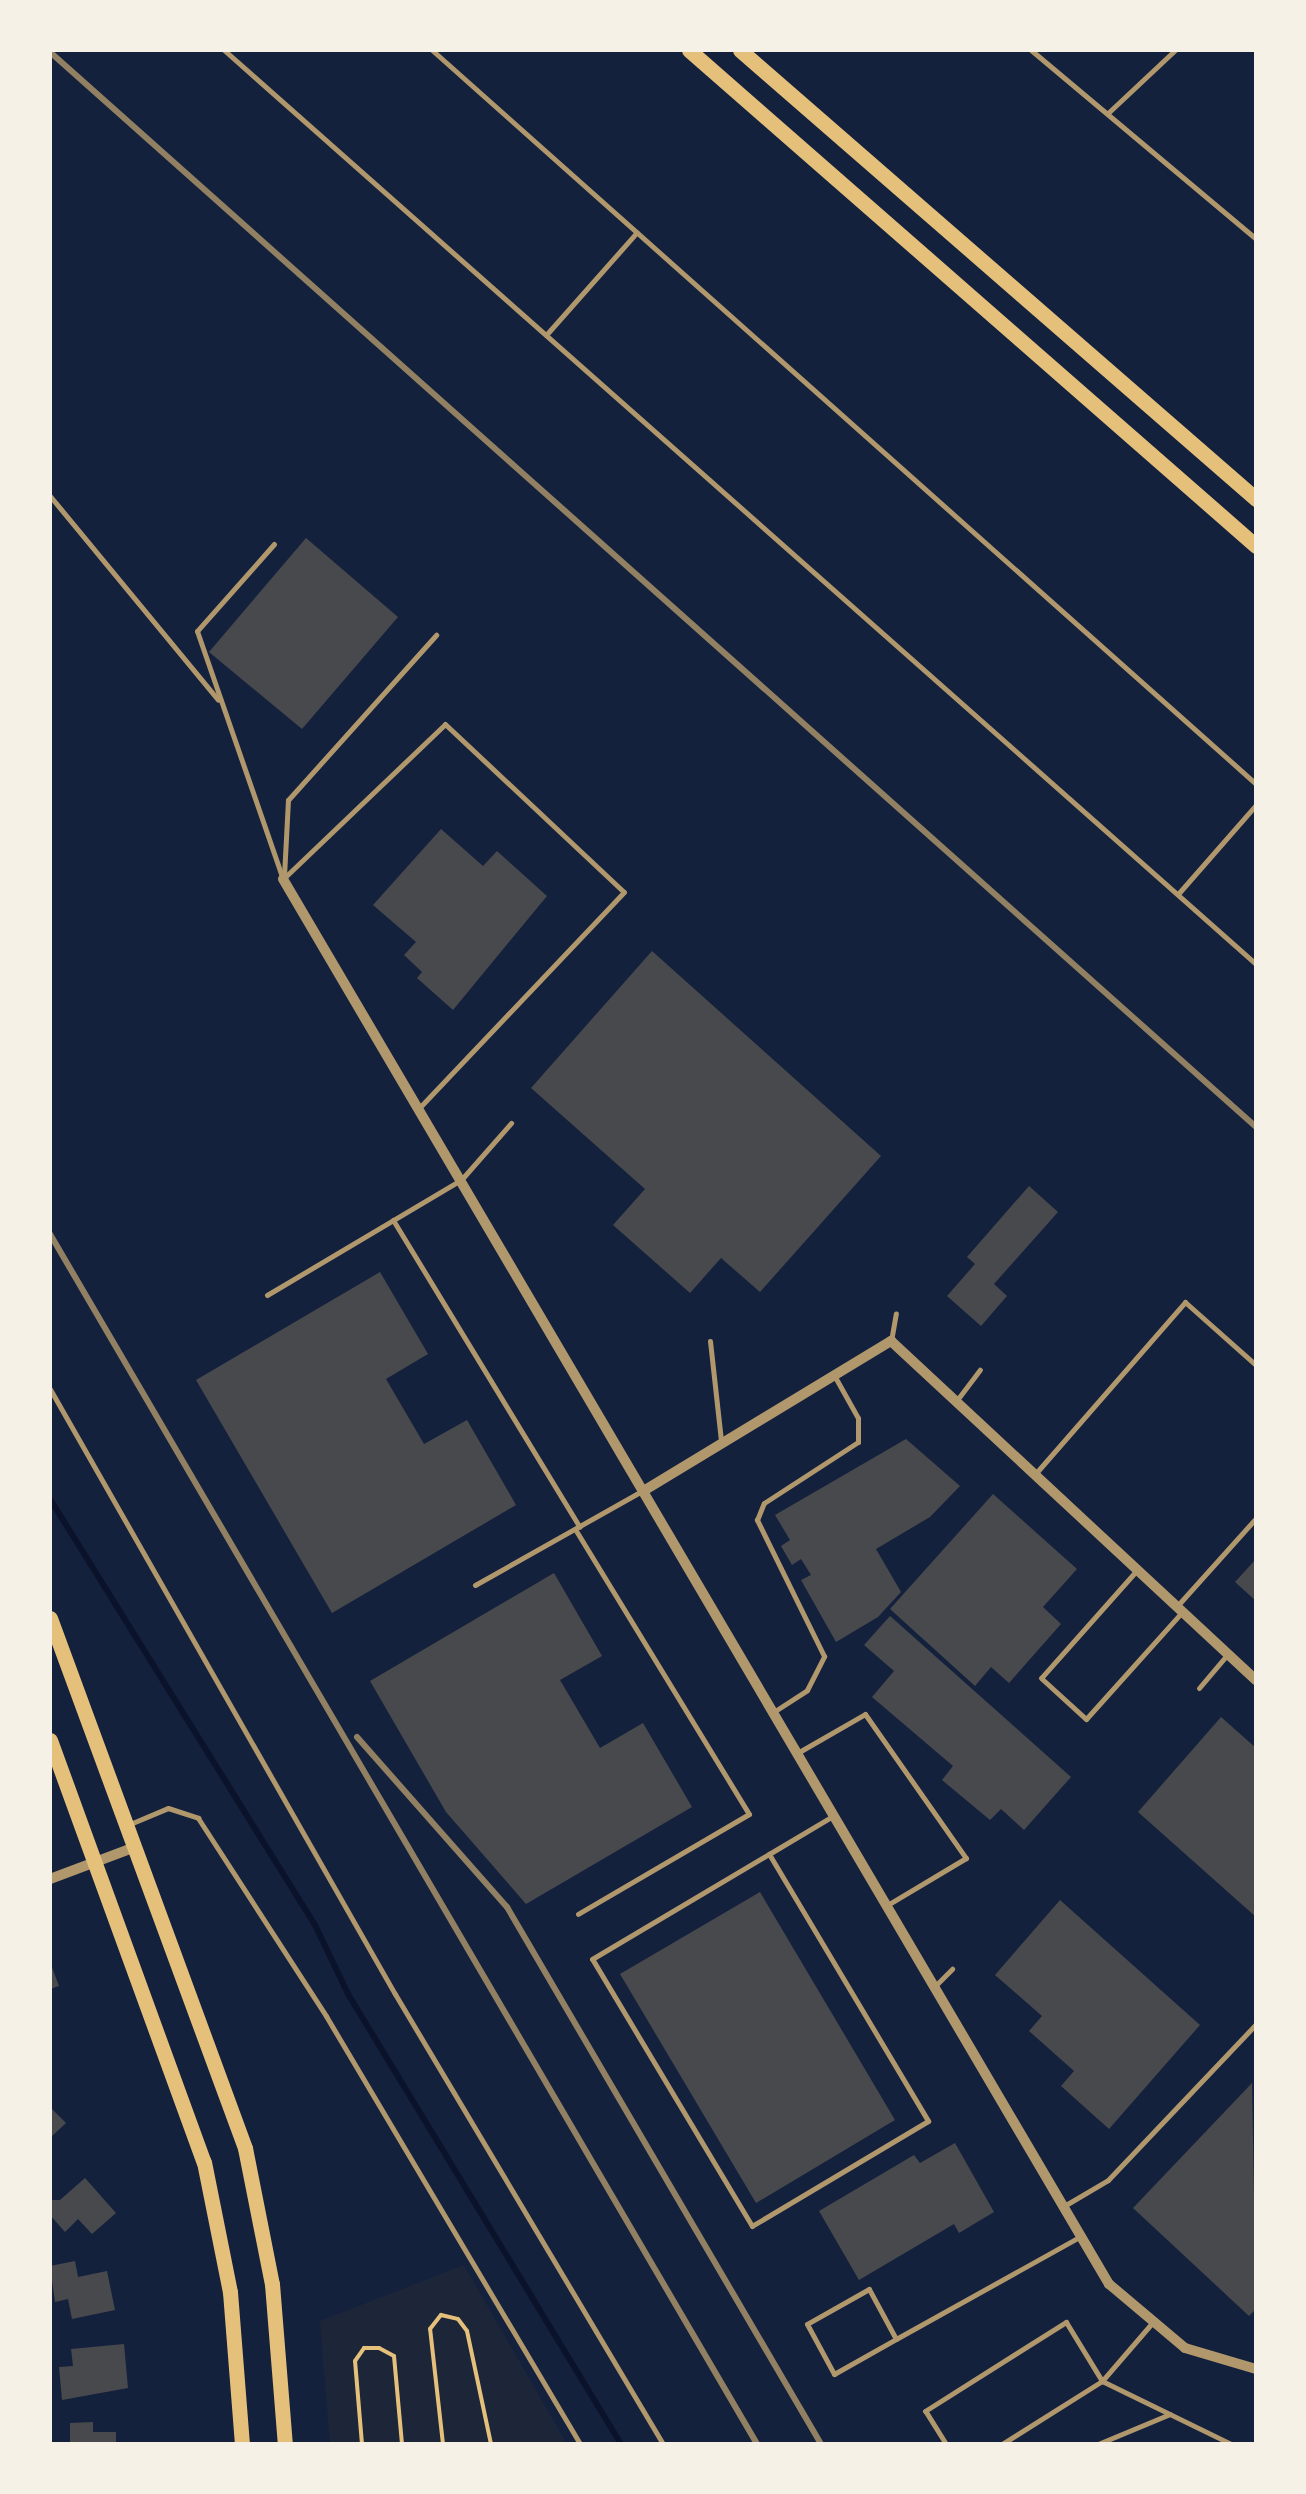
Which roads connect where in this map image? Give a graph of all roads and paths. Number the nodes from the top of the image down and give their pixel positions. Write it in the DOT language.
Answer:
graph roads {
  1 [pos="224,50"];
  2 [pos="432,50"];
  3 [pos="689,50"];
  4 [pos="740,50"];
  5 [pos="1031,50"];
  6 [pos="1174,50"];
  7 [pos="1110,112"];
  8 [pos="636,232"];
  9 [pos="1256,239"];
  10 [pos="546,335"];
  11 [pos="50,496"];
  12 [pos="1256,499"];
  13 [pos="274,544"];
  14 [pos="1256,546"];
  15 [pos="436,635"];
  16 [pos="223,706"];
  17 [pos="1256,784"];
  18 [pos="1256,805"];
  19 [pos="284,878"];
  20 [pos="1178,894"];
  21 [pos="1256,964"];
  22 [pos="417,1110"];
  23 [pos="510,1123"];
  24 [pos="461,1180"];
  25 [pos="393,1220"];
  26 [pos="267,1295"];
  27 [pos="896,1313"];
  28 [pos="891,1341"];
  29 [pos="710,1342"];
  30 [pos="1256,1365"];
  31 [pos="980,1370"];
  32 [pos="834,1376"];
  33 [pos="50,1389"];
  34 [pos="956,1401"];
  35 [pos="722,1443"];
  36 [pos="1034,1475"];
  37 [pos="645,1490"];
  38 [pos="1256,1518"];
  39 [pos="577,1528"];
  40 [pos="1137,1570"];
  41 [pos="475,1585"];
  42 [pos="1179,1610"];
  43 [pos="50,1618"];
  44 [pos="1228,1655"];
  45 [pos="1256,1680"];
  46 [pos="1199,1688"];
  47 [pos="775,1711"];
  48 [pos="50,1740"];
  49 [pos="799,1752"];
  50 [pos="836,1814"];
  51 [pos="127,1825"];
  52 [pos="136,1846"];
  53 [pos="769,1854"];
  54 [pos="96,1862"];
  55 [pos="50,1879"];
  56 [pos="888,1904"];
  57 [pos="578,1914"];
  58 [pos="952,1969"];
  59 [pos="936,1985"];
  60 [pos="1256,2024"];
  61 [pos="1064,2206"];
  62 [pos="1081,2235"];
  63 [pos="1154,2321"];
  64 [pos="896,2339"];
  65 [pos="1256,2369"];
  66 [pos="1102,2381"];
  67 [pos="1170,2414"];
  68 [pos="242,2444"];
  69 [pos="285,2444"];
  70 [pos="362,2444"];
  71 [pos="402,2444"];
  72 [pos="443,2444"];
  73 [pos="491,2444"];
  74 [pos="580,2444"];
  75 [pos="663,2444"];
  76 [pos="946,2444"];
  77 [pos="1002,2444"];
  78 [pos="1098,2444"];
  79 [pos="1231,2444"];
  1 -- 10 [label="lane"];
  2 -- 8 [label="lane"];
  3 -- 14 [label="main road"];
  4 -- 12 [label="main road"];
  5 -- 7 [label="lane"];
  6 -- 7 [label="lane"];
  7 -- 9 [label="lane"];
  8 -- 10 [label="lane"];
  8 -- 17 [label="lane"];
  10 -- 20 [label="lane"];
  11 -- 16 [label="lane"];
  13 -- 16 [label="lane"];
  15 -- 19 [label="lane"];
  16 -- 19 [label="lane"];
  18 -- 20 [label="lane"];
  19 -- 22 [label="street"];
  19 -- 22 [label="lane"];
  20 -- 21 [label="lane"];
  22 -- 24 [label="street"];
  23 -- 24 [label="lane"];
  24 -- 25 [label="lane"];
  24 -- 37 [label="street"];
  25 -- 26 [label="lane"];
  25 -- 39 [label="lane"];
  27 -- 28 [label="lane"];
  28 -- 32 [label="street"];
  28 -- 34 [label="street"];
  29 -- 35 [label="lane"];
  30 -- 36 [label="lane"];
  31 -- 34 [label="lane"];
  32 -- 35 [label="street"];
  32 -- 47 [label="lane"];
  33 -- 75 [label="lane"];
  34 -- 36 [label="street"];
  35 -- 37 [label="street"];
  36 -- 40 [label="street"];
  37 -- 39 [label="lane"];
  37 -- 47 [label="street"];
  38 -- 42 [label="lane"];
  39 -- 41 [label="lane"];
  39 -- 57 [label="lane"];
  40 -- 42 [label="street"];
  40 -- 42 [label="lane"];
  42 -- 44 [label="street"];
  43 -- 51 [label="main road"];
  44 -- 45 [label="street"];
  44 -- 46 [label="lane"];
  47 -- 49 [label="street"];
  48 -- 54 [label="main road"];
  49 -- 50 [label="street"];
  49 -- 56 [label="lane"];
  50 -- 53 [label="lane"];
  50 -- 56 [label="street"];
  51 -- 52 [label="main road"];
  51 -- 74 [label="lane"];
  52 -- 54 [label="street"];
  52 -- 69 [label="main road"];
  53 -- 53 [label="lane"];
  54 -- 55 [label="street"];
  54 -- 68 [label="main road"];
  56 -- 59 [label="street"];
  58 -- 59 [label="lane"];
  59 -- 61 [label="street"];
  60 -- 61 [label="lane"];
  61 -- 62 [label="street"];
  62 -- 63 [label="street"];
  62 -- 64 [label="lane"];
  63 -- 65 [label="street"];
  63 -- 66 [label="lane"];
  64 -- 64 [label="lane"];
  66 -- 67 [label="lane"];
  66 -- 76 [label="lane"];
  66 -- 77 [label="lane"];
  67 -- 78 [label="lane"];
  67 -- 79 [label="lane"];
  70 -- 71 [label="path"];
  72 -- 73 [label="path"];
}
